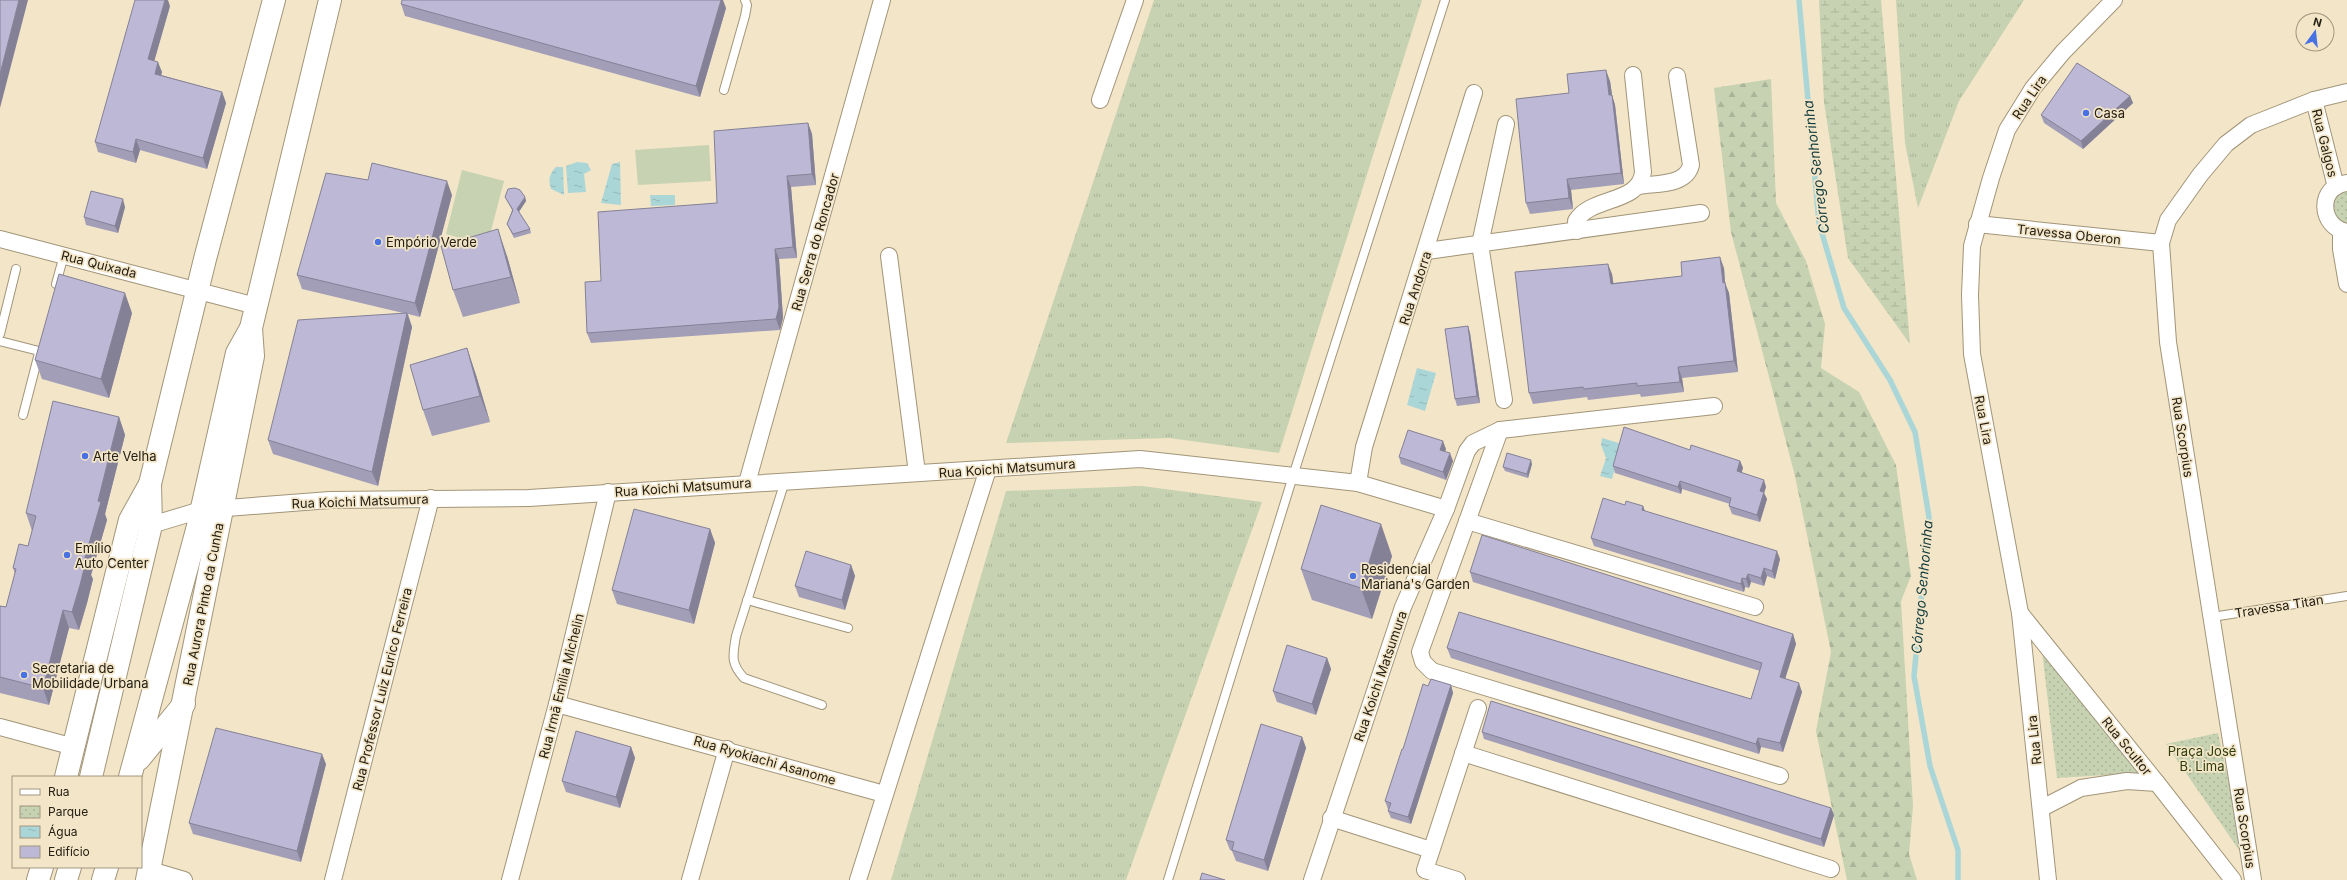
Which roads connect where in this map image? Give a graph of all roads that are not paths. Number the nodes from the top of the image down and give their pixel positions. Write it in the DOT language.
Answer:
graph roads {
  1 [pos="274,0"];
  2 [pos="330,0"];
  3 [pos="745,0"];
  4 [pos="882,0"];
  5 [pos="1135,0"];
  6 [pos="1445,0"];
  7 [pos="2114,0"];
  8 [pos="1633,75"];
  9 [pos="1677,76"];
  10 [pos="724,90"];
  11 [pos="2347,92"];
  12 [pos="1474,93"];
  13 [pos="1100,100"];
  14 [pos="2314,100"];
  15 [pos="1506,124"];
  16 [pos="2341,185"];
  17 [pos="1639,186"];
  18 [pos="1701,213"];
  19 [pos="1977,224"];
  20 [pos="1577,231"];
  21 [pos="2344,232"];
  22 [pos="0,239"];
  23 [pos="2161,243"];
  24 [pos="1480,244"];
  25 [pos="1427,251"];
  26 [pos="64,255"];
  27 [pos="889,256"];
  28 [pos="16,269"];
  29 [pos="2347,284"];
  30 [pos="198,290"];
  31 [pos="54,292"];
  32 [pos="256,306"];
  33 [pos="0,334"];
  34 [pos="0,341"];
  35 [pos="1504,400"];
  36 [pos="1714,406"];
  37 [pos="23,415"];
  38 [pos="1500,430"];
  39 [pos="988,469"];
  40 [pos="917,473"];
  41 [pos="1293,476"];
  42 [pos="785,481"];
  43 [pos="747,483"];
  44 [pos="1358,483"];
  45 [pos="150,484"];
  46 [pos="608,492"];
  47 [pos="431,498"];
  48 [pos="219,508"];
  49 [pos="1446,509"];
  50 [pos="130,520"];
  51 [pos="1467,521"];
  52 [pos="151,524"];
  53 [pos="2347,596"];
  54 [pos="747,600"];
  55 [pos="1755,608"];
  56 [pos="2020,613"];
  57 [pos="2212,617"];
  58 [pos="848,628"];
  59 [pos="184,704"];
  60 [pos="558,704"];
  61 [pos="822,705"];
  62 [pos="1478,708"];
  63 [pos="0,727"];
  64 [pos="74,747"];
  65 [pos="727,749"];
  66 [pos="1463,753"];
  67 [pos="132,772"];
  68 [pos="66,776"];
  69 [pos="91,776"];
  70 [pos="1780,776"];
  71 [pos="2157,782"];
  72 [pos="884,794"];
  73 [pos="2042,808"];
  74 [pos="1331,818"];
  75 [pos="1431,850"];
  76 [pos="42,868"];
  77 [pos="70,868"];
  78 [pos="106,868"];
  79 [pos="1831,869"];
  80 [pos="149,875"];
  81 [pos="38,880"];
  82 [pos="66,880"];
  83 [pos="103,880"];
  84 [pos="184,880"];
  85 [pos="333,880"];
  86 [pos="510,880"];
  87 [pos="690,880"];
  88 [pos="858,880"];
  89 [pos="1168,880"];
  90 [pos="1312,880"];
  91 [pos="1457,880"];
  92 [pos="2048,880"];
  93 [pos="2233,880"];
  94 [pos="2253,880"];
  1 -- 30 [label="main road"];
  2 -- 32 [label="main road"];
  3 -- 10 [label="lane"];
  4 -- 43 [label="street, Rua Serra do Roncador"];
  5 -- 13 [label="street"];
  6 -- 41 [label="lane"];
  7 -- 19 [label="street, Rua Lira"];
  8 -- 17 [label="street"];
  9 -- 17 [label="street"];
  11 -- 14 [label="street, Rua Scorpius"];
  12 -- 25 [label="street, Rua Andorra"];
  14 -- 16 [label="street, Rua Galgos"];
  14 -- 23 [label="street, Rua Scorpius"];
  15 -- 24 [label="street"];
  16 -- 21 [label="street"];
  17 -- 20 [label="street"];
  18 -- 20 [label="street"];
  19 -- 23 [label="street, Travessa Oberon"];
  19 -- 56 [label="street, Rua Lira"];
  20 -- 24 [label="street"];
  21 -- 29 [label="street"];
  22 -- 26 [label="street, Rua Quixada"];
  23 -- 57 [label="street, Rua Scorpius"];
  24 -- 25 [label="street"];
  24 -- 35 [label="street"];
  25 -- 44 [label="street, Rua Andorra"];
  26 -- 30 [label="street, Rua Quixada"];
  26 -- 31 [label="lane"];
  27 -- 40 [label="street"];
  28 -- 33 [label="lane"];
  30 -- 32 [label="street, Rua Quixada"];
  30 -- 45 [label="main road"];
  32 -- 48 [label="main road"];
  34 -- 37 [label="lane"];
  36 -- 38 [label="street"];
  38 -- 49 [label="street"];
  38 -- 51 [label="street"];
  39 -- 40 [label="street, Rua Koichi Matsumura"];
  39 -- 41 [label="street, Rua Koichi Matsumura"];
  39 -- 72 [label="street"];
  40 -- 42 [label="street, Rua Koichi Matsumura"];
  41 -- 44 [label="street, Rua Koichi Matsumura"];
  41 -- 89 [label="lane"];
  42 -- 43 [label="street, Rua Koichi Matsumura"];
  42 -- 54 [label="lane"];
  43 -- 46 [label="street, Rua Koichi Matsumura"];
  44 -- 49 [label="street, Rua Koichi Matsumura"];
  45 -- 50 [label="main road"];
  45 -- 52 [label="main road"];
  46 -- 47 [label="street, Rua Koichi Matsumura"];
  46 -- 60 [label="street, Rua Irmã Emília Michelin"];
  47 -- 48 [label="street, Rua Koichi Matsumura"];
  47 -- 85 [label="street, Rua Professor Luiz Eurico Ferreira"];
  48 -- 52 [label="street, Rua Koichi Matsumura"];
  48 -- 59 [label="main road, Rua Aurora Pinto da Cunha"];
  48 -- 67 [label="main road"];
  49 -- 74 [label="street, Rua Koichi Matsumura"];
  50 -- 52 [label="street"];
  50 -- 64 [label="main road"];
  51 -- 55 [label="street"];
  51 -- 70 [label="street"];
  52 -- 69 [label="main road"];
  53 -- 57 [label="lane, Travessa Titan"];
  54 -- 58 [label="lane"];
  54 -- 61 [label="lane"];
  56 -- 71 [label="street, Rua Scultor"];
  56 -- 73 [label="street, Rua Lira"];
  57 -- 94 [label="street, Rua Scorpius"];
  59 -- 67 [label="main road"];
  59 -- 80 [label="main road, Rua Aurora Pinto da Cunha"];
  60 -- 65 [label="street, Rua Ryokiachi Asanome"];
  60 -- 86 [label="street, Rua Irmã Emília Michelin"];
  62 -- 66 [label="street"];
  63 -- 64 [label="street"];
  64 -- 68 [label="main road"];
  65 -- 72 [label="street, Rua Ryokiachi Asanome"];
  65 -- 87 [label="street"];
  66 -- 75 [label="street"];
  66 -- 79 [label="street"];
  71 -- 73 [label="street"];
  71 -- 93 [label="street, Rua Scultor"];
  72 -- 88 [label="street"];
  73 -- 92 [label="street, Rua Lira"];
  74 -- 75 [label="street"];
  74 -- 90 [label="street, Rua Koichi Matsumura"];
  75 -- 91 [label="street"];
  76 -- 81 [label="main road"];
  77 -- 82 [label="main road"];
  78 -- 83 [label="main road"];
  80 -- 84 [label="street"];
}
